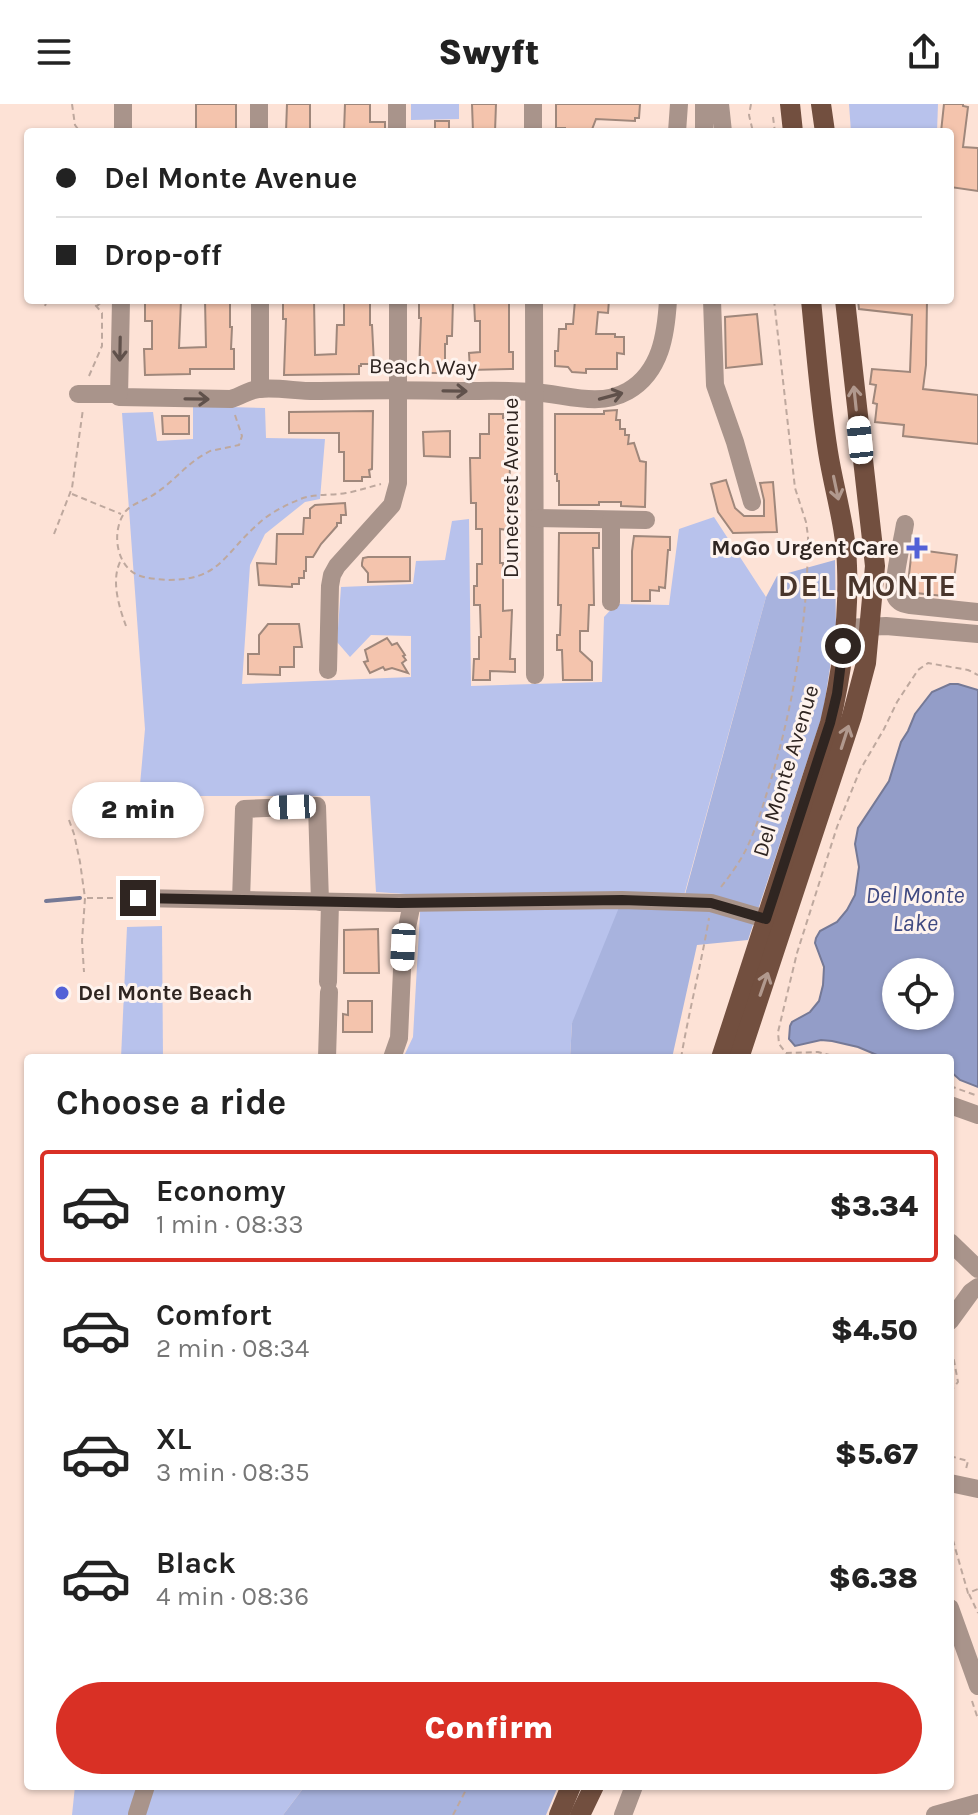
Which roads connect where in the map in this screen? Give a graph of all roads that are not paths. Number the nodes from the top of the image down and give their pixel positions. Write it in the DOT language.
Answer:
graph roads {
  1 [pos="123,104"];
  2 [pos="259,104"];
  3 [pos="397,104"];
  4 [pos="533,104"];
  5 [pos="679,104"];
  6 [pos="704,104"];
  7 [pos="720,104"];
  8 [pos="790,104"];
  9 [pos="821,104"];
  10 [pos="123,128"];
  11 [pos="259,128"];
  12 [pos="397,128"];
  13 [pos="533,128"];
  14 [pos="677,128"];
  15 [pos="704,128"];
  16 [pos="723,128"];
  17 [pos="793,128"];
  18 [pos="824,128"];
  19 [pos="121,304"];
  20 [pos="260,304"];
  21 [pos="398,304"];
  22 [pos="534,304"];
  23 [pos="668,304"];
  24 [pos="712,304"];
  25 [pos="811,304"];
  26 [pos="845,304"];
  27 [pos="260,389"];
  28 [pos="398,390"];
  29 [pos="535,392"];
  30 [pos="83,394"];
  31 [pos="119,396"];
  32 [pos="752,502"];
  33 [pos="535,518"];
  34 [pos="611,520"];
  35 [pos="646,520"];
  36 [pos="905,524"];
  37 [pos="611,602"];
  38 [pos="977,612"];
  39 [pos="846,628"];
  40 [pos="870,628"];
  41 [pos="978,634"];
  42 [pos="328,670"];
  43 [pos="535,675"];
  44 [pos="138,898"];
  45 [pos="241,900"];
  46 [pos="325,902"];
  47 [pos="412,903"];
  48 [pos="766,919"];
  49 [pos="327,1054"];
  50 [pos="393,1054"];
  51 [pos="722,1054"];
  52 [pos="740,1054"];
  53 [pos="954,1106"];
  54 [pos="978,1115"];
  55 [pos="954,1246"];
  56 [pos="978,1269"];
  57 [pos="978,1287"];
  58 [pos="954,1315"];
  59 [pos="954,1619"];
  60 [pos="978,1686"];
  61 [pos="145,1790"];
  62 [pos="569,1790"];
  63 [pos="592,1790"];
  64 [pos="632,1790"];
  65 [pos="978,1803"];
  66 [pos="137,1814"];
  67 [pos="559,1815"];
  68 [pos="580,1815"];
  69 [pos="623,1815"];
  70 [pos="935,1815"];
  1 -- 10 [label="street"];
  2 -- 11 [label="street"];
  3 -- 12 [label="street"];
  4 -- 13 [label="street"];
  5 -- 14 [label="street"];
  6 -- 15 [label="street"];
  7 -- 16 [label="street"];
  8 -- 17 [label="main road"];
  9 -- 18 [label="main road"];
  19 -- 31 [label="street, one-way"];
  20 -- 27 [label="street"];
  21 -- 28 [label="street"];
  22 -- 29 [label="street, Dunecrest Avenue"];
  29 -- 23 [label="street, Beach Way, one-way"];
  24 -- 32 [label="street"];
  25 -- 39 [label="main road, Del Monte Avenue, one-way"];
  40 -- 26 [label="main road, Del Monte Avenue, one-way"];
  27 -- 28 [label="street, Beach Way"];
  31 -- 27 [label="street, Beach Way, one-way"];
  28 -- 29 [label="street, Beach Way, one-way"];
  28 -- 42 [label="street"];
  29 -- 33 [label="street, Dunecrest Avenue"];
  30 -- 31 [label="street, Beach Way"];
  33 -- 34 [label="street"];
  33 -- 43 [label="street, Dunecrest Avenue"];
  34 -- 35 [label="street"];
  34 -- 37 [label="street"];
  36 -- 38 [label="street"];
  39 -- 40 [label="street"];
  39 -- 48 [label="main road, Del Monte Avenue"];
  40 -- 41 [label="street"];
  52 -- 40 [label="main road, Del Monte Avenue, one-way"];
  44 -- 45 [label="street"];
  45 -- 46 [label="street"];
  45 -- 46 [label="street"];
  46 -- 47 [label="street"];
  46 -- 49 [label="street"];
  47 -- 48 [label="street"];
  47 -- 50 [label="street"];
  48 -- 51 [label="main road, Del Monte Avenue"];
  53 -- 54 [label="street"];
  55 -- 56 [label="street"];
  57 -- 58 [label="street"];
  59 -- 60 [label="street"];
  61 -- 66 [label="street"];
  62 -- 67 [label="main road"];
  63 -- 68 [label="main road"];
  64 -- 69 [label="street"];
  65 -- 70 [label="street"];
}
